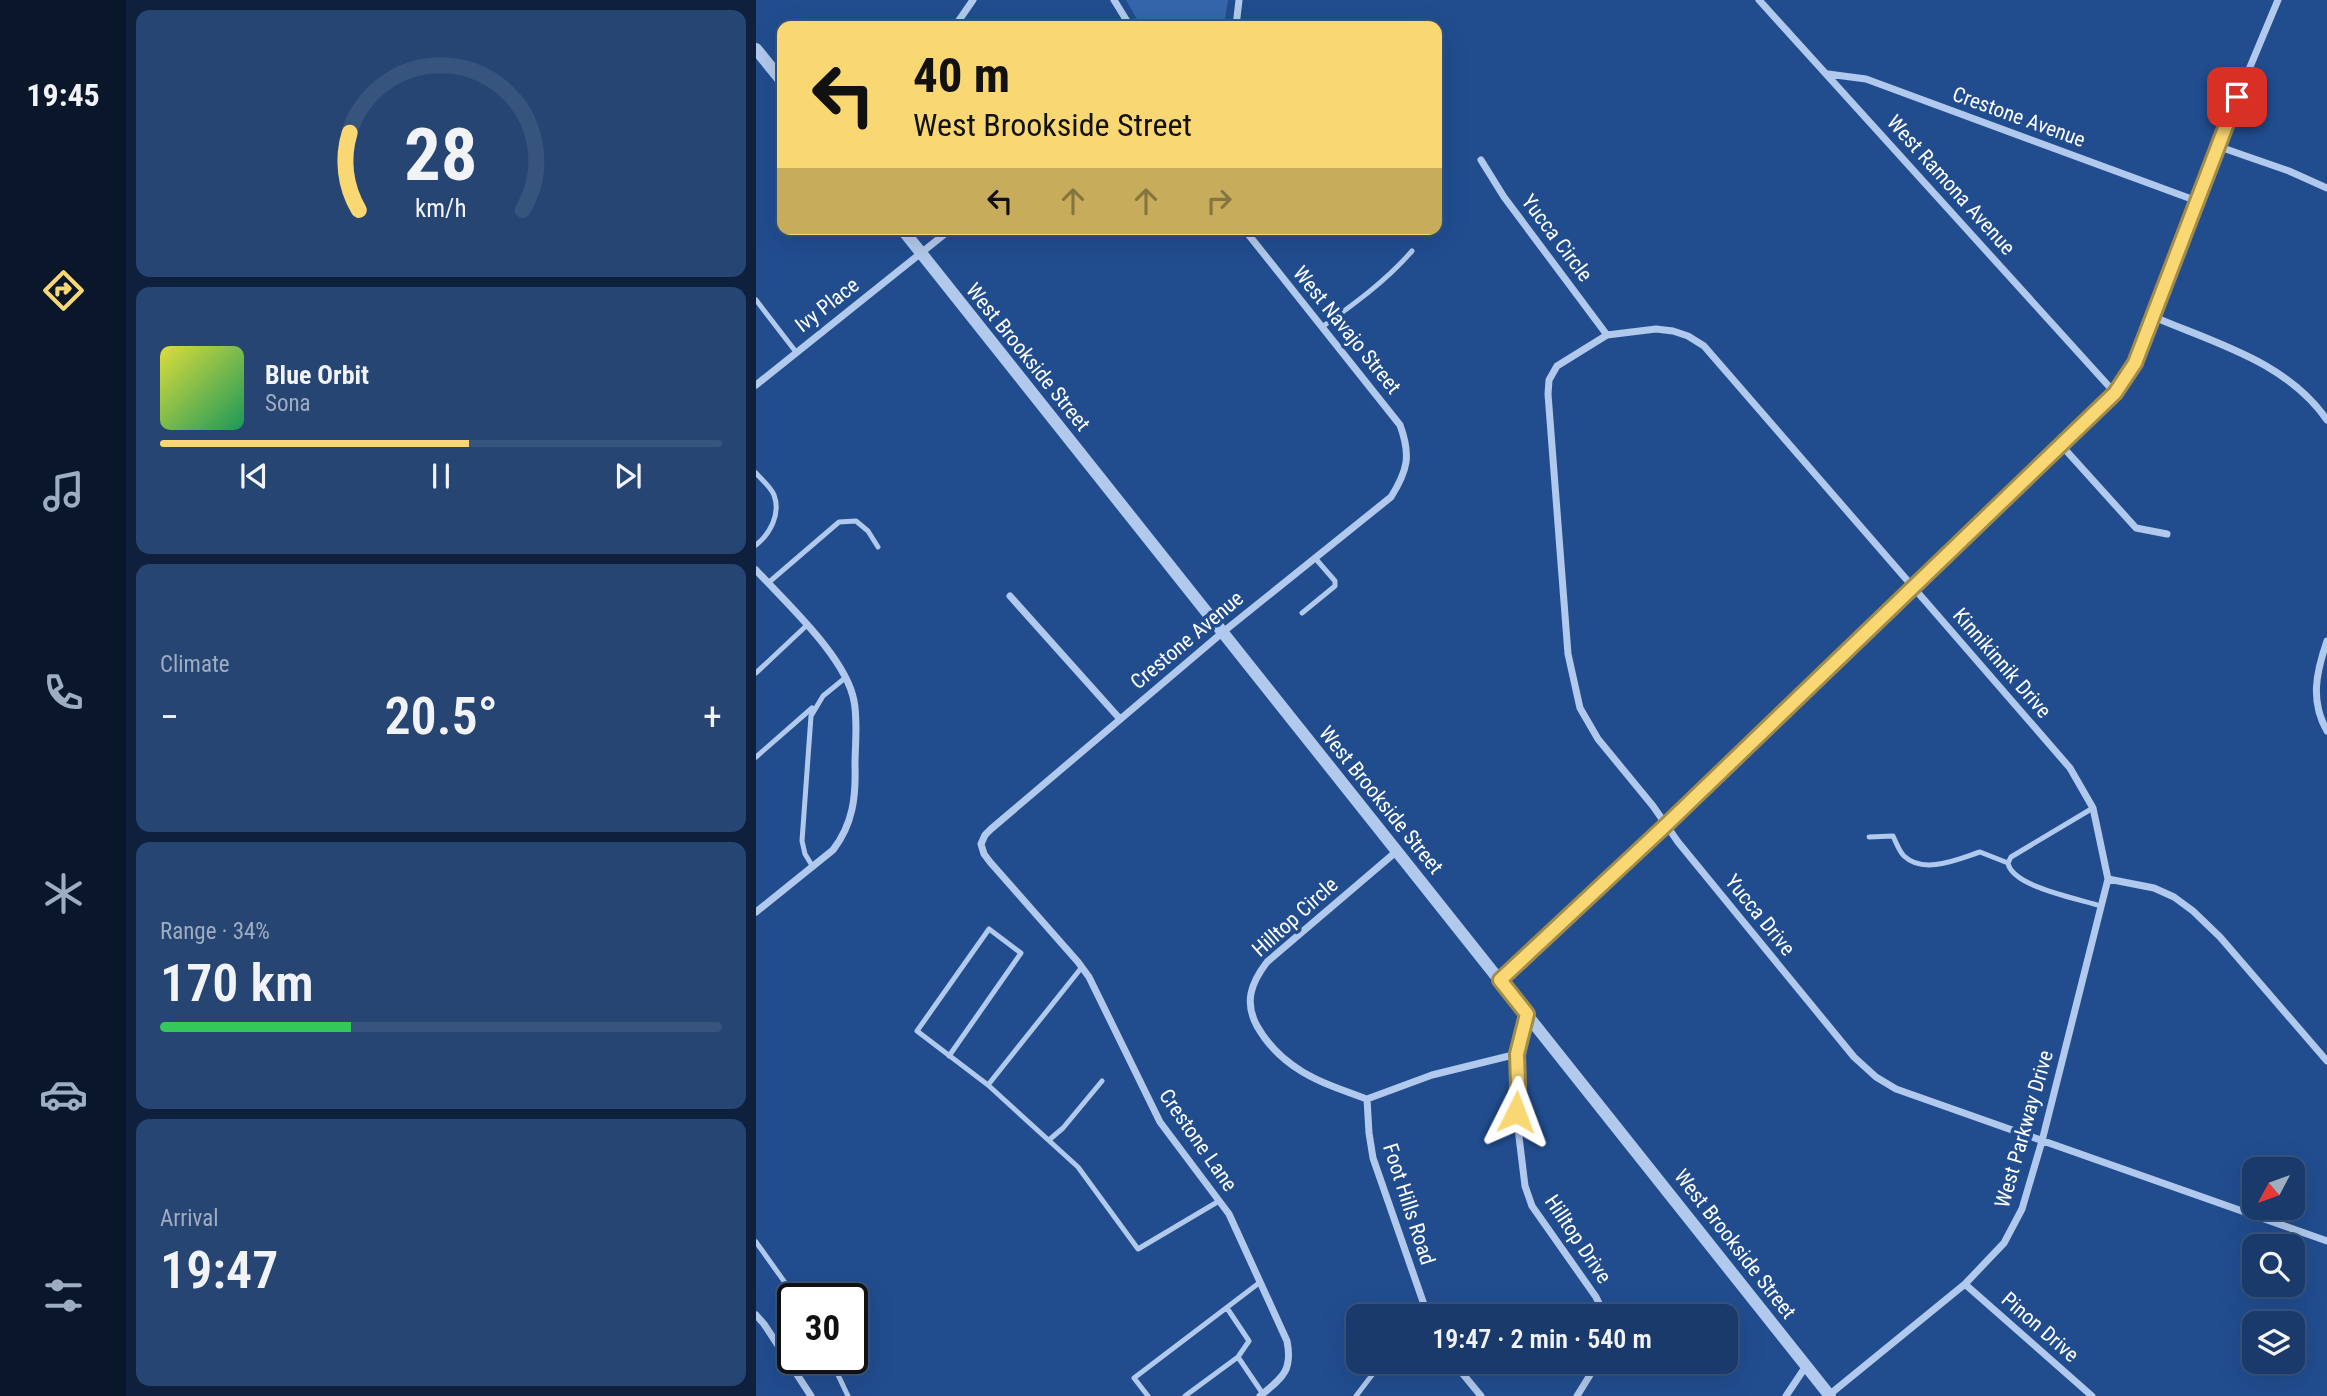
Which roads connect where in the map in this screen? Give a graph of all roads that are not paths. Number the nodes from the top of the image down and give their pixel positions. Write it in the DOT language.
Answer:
graph roads {
  1 [pos="973,0"];
  2 [pos="1114,0"];
  3 [pos="1239,0"];
  4 [pos="1759,0"];
  5 [pos="2278,0"];
  6 [pos="958,21"];
  7 [pos="1127,21"];
  8 [pos="1237,21"];
  9 [pos="756,49"];
  10 [pos="1827,74"];
  11 [pos="777,76"];
  12 [pos="2217,146"];
  13 [pos="1481,160"];
  14 [pos="2327,188"];
  15 [pos="2197,201"];
  16 [pos="907,235"];
  17 [pos="944,235"];
  18 [pos="1249,235"];
  19 [pos="1412,251"];
  20 [pos="921,253"];
  21 [pos="756,300"];
  22 [pos="2154,317"];
  23 [pos="1322,327"];
  24 [pos="1607,335"];
  25 [pos="796,352"];
  26 [pos="756,385"];
  27 [pos="2115,393"];
  28 [pos="2325,414"];
  29 [pos="2062,446"];
  30 [pos="1407,460"];
  31 [pos="756,472"];
  32 [pos="2167,534"];
  33 [pos="756,545"];
  34 [pos="878,547"];
  35 [pos="1315,558"];
  36 [pos="756,570"];
  37 [pos="768,583"];
  38 [pos="1914,586"];
  39 [pos="1010,596"];
  40 [pos="1303,613"];
  41 [pos="806,626"];
  42 [pos="1223,632"];
  43 [pos="2327,641"];
  44 [pos="756,673"];
  45 [pos="845,678"];
  46 [pos="814,706"];
  47 [pos="1120,719"];
  48 [pos="2327,731"];
  49 [pos="756,757"];
  50 [pos="2092,808"];
  51 [pos="1666,825"];
  52 [pos="1869,837"];
  53 [pos="981,844"];
  54 [pos="1397,851"];
  55 [pos="2008,863"];
  56 [pos="813,867"];
  57 [pos="2108,879"];
  58 [pos="2101,906"];
  59 [pos="756,912"];
  60 [pos="1082,967"];
  61 [pos="1500,980"];
  62 [pos="1527,1014"];
  63 [pos="1517,1054"];
  64 [pos="950,1056"];
  65 [pos="2327,1061"];
  66 [pos="1102,1080"];
  67 [pos="988,1085"];
  68 [pos="1367,1099"];
  69 [pos="1049,1140"];
  70 [pos="2042,1141"];
  71 [pos="1219,1201"];
  72 [pos="2327,1241"];
  73 [pos="756,1242"];
  74 [pos="785,1283"];
  75 [pos="1259,1283"];
  76 [pos="1965,1284"];
  77 [pos="1424,1304"];
  78 [pos="1599,1304"];
  79 [pos="1227,1308"];
  80 [pos="756,1315"];
  81 [pos="1238,1357"];
  82 [pos="1806,1365"];
  83 [pos="838,1374"];
  84 [pos="1373,1374"];
  85 [pos="1463,1374"];
  86 [pos="1591,1374"];
  87 [pos="1261,1395"];
  88 [pos="1830,1395"];
  89 [pos="811,1396"];
  90 [pos="848,1396"];
  91 [pos="1148,1396"];
  92 [pos="1185,1396"];
  93 [pos="1356,1396"];
  94 [pos="1481,1396"];
  95 [pos="1577,1396"];
  96 [pos="1787,1396"];
  97 [pos="2092,1396"];
  1 -- 6 [label="street"];
  2 -- 7 [label="street"];
  3 -- 8 [label="street"];
  4 -- 10 [label="street, West Ramona Avenue"];
  5 -- 12 [label="street"];
  9 -- 11 [label="street"];
  10 -- 15 [label="street, Crestone Avenue"];
  10 -- 27 [label="street, West Ramona Avenue"];
  12 -- 14 [label="street"];
  12 -- 15 [label="street"];
  13 -- 24 [label="street, Yucca Circle"];
  15 -- 22 [label="street"];
  16 -- 20 [label="street, West Brookside Street"];
  17 -- 20 [label="street, Ivy Place"];
  18 -- 23 [label="street, West Navajo Street"];
  19 -- 23 [label="lane"];
  20 -- 25 [label="street, Ivy Place"];
  20 -- 42 [label="street, West Brookside Street"];
  21 -- 25 [label="lane"];
  22 -- 27 [label="street"];
  22 -- 28 [label="street"];
  23 -- 30 [label="street, West Navajo Street"];
  24 -- 38 [label="street, Kinnikinnik Drive"];
  24 -- 51 [label="street, Yucca Drive"];
  25 -- 26 [label="street, Ivy Place"];
  27 -- 29 [label="street"];
  29 -- 32 [label="street"];
  29 -- 38 [label="street"];
  30 -- 35 [label="street, Crestone Avenue"];
  31 -- 33 [label="lane"];
  34 -- 37 [label="lane"];
  35 -- 40 [label="lane"];
  35 -- 42 [label="street, Crestone Avenue"];
  36 -- 37 [label="street"];
  37 -- 41 [label="street"];
  38 -- 50 [label="street, Kinnikinnik Drive"];
  38 -- 51 [label="street"];
  39 -- 47 [label="street"];
  41 -- 44 [label="lane"];
  41 -- 45 [label="street"];
  42 -- 47 [label="street, Crestone Avenue"];
  42 -- 54 [label="street, West Brookside Street"];
  43 -- 48 [label="street"];
  45 -- 46 [label="lane"];
  45 -- 56 [label="street"];
  46 -- 49 [label="lane"];
  46 -- 56 [label="lane"];
  47 -- 53 [label="street, Crestone Avenue"];
  50 -- 55 [label="lane"];
  50 -- 57 [label="street, Kinnikinnik Drive"];
  51 -- 61 [label="street"];
  51 -- 70 [label="street, Yucca Drive"];
  52 -- 55 [label="lane"];
  53 -- 60 [label="street, Crestone Lane"];
  54 -- 61 [label="street, West Brookside Street"];
  54 -- 68 [label="street, Hilltop Circle"];
  55 -- 58 [label="lane"];
  56 -- 59 [label="street"];
  57 -- 58 [label="street, West Parkway Drive"];
  57 -- 65 [label="street"];
  58 -- 70 [label="street, West Parkway Drive"];
  60 -- 67 [label="lane"];
  60 -- 71 [label="street, Crestone Lane"];
  61 -- 62 [label="street, West Brookside Street"];
  62 -- 63 [label="street, Hilltop Drive"];
  62 -- 82 [label="street, West Brookside Street"];
  63 -- 68 [label="street"];
  63 -- 78 [label="street, Hilltop Drive"];
  64 -- 64 [label="lane"];
  64 -- 67 [label="lane"];
  66 -- 69 [label="lane"];
  67 -- 69 [label="lane"];
  68 -- 77 [label="street, Foot Hills Road"];
  69 -- 71 [label="lane"];
  70 -- 72 [label="street, Yucca Drive"];
  70 -- 76 [label="street, West Parkway Drive"];
  71 -- 75 [label="street, Crestone Lane"];
  73 -- 74 [label="lane"];
  75 -- 79 [label="lane"];
  75 -- 87 [label="street, Crestone Lane"];
  76 -- 88 [label="street, West Parkway Drive"];
  76 -- 97 [label="street, Pinon Drive"];
  79 -- 81 [label="lane"];
  79 -- 91 [label="lane"];
  80 -- 89 [label="street"];
  81 -- 87 [label="lane"];
  81 -- 92 [label="lane"];
  82 -- 88 [label="street, West Brookside Street"];
  82 -- 96 [label="street"];
  83 -- 90 [label="lane"];
  84 -- 93 [label="lane"];
  85 -- 94 [label="street"];
  86 -- 95 [label="street"];
}
